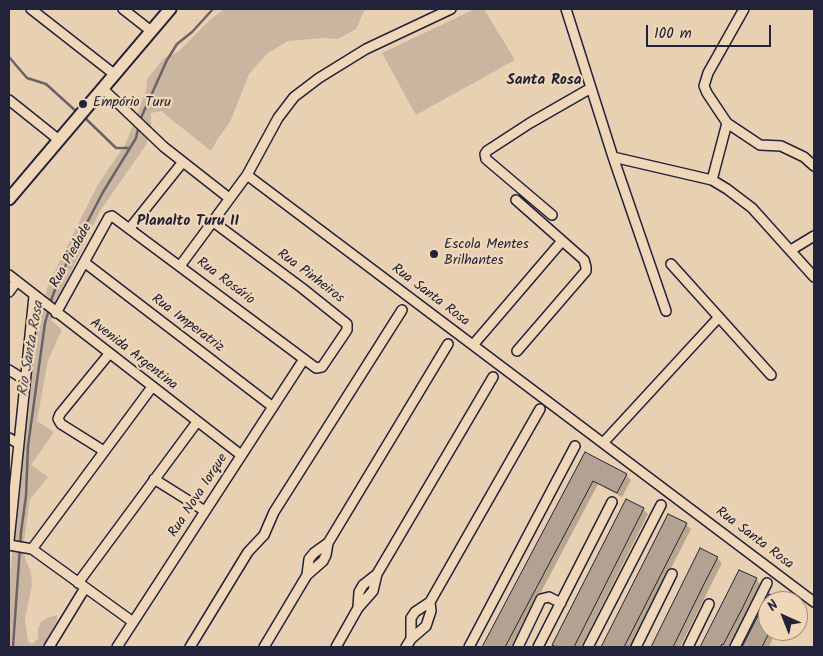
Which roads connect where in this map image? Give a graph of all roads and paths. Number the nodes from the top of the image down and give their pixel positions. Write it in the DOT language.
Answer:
graph roads {
  1 [pos="31,9"];
  2 [pos="123,9"];
  3 [pos="170,9"];
  4 [pos="450,9"];
  5 [pos="566,9"];
  6 [pos="744,9"];
  7 [pos="151,31"];
  8 [pos="114,74"];
  9 [pos="102,88"];
  10 [pos="591,88"];
  11 [pos="9,100"];
  12 [pos="727,123"];
  13 [pos="59,140"];
  14 [pos="613,157"];
  15 [pos="182,162"];
  16 [pos="814,166"];
  17 [pos="247,175"];
  18 [pos="712,180"];
  19 [pos="11,193"];
  20 [pos="229,198"];
  21 [pos="516,200"];
  22 [pos="552,215"];
  23 [pos="114,217"];
  24 [pos="212,222"];
  25 [pos="130,228"];
  26 [pos="814,236"];
  27 [pos="562,241"];
  28 [pos="791,250"];
  29 [pos="84,262"];
  30 [pos="672,264"];
  31 [pos="180,266"];
  32 [pos="9,275"];
  33 [pos="814,277"];
  34 [pos="16,282"];
  35 [pos="9,292"];
  36 [pos="38,299"];
  37 [pos="402,310"];
  38 [pos="666,311"];
  39 [pos="55,312"];
  40 [pos="719,317"];
  41 [pos="448,344"];
  42 [pos="473,344"];
  43 [pos="517,351"];
  44 [pos="109,354"];
  45 [pos="304,359"];
  46 [pos="319,368"];
  47 [pos="9,370"];
  48 [pos="771,374"];
  49 [pos="493,377"];
  50 [pos="25,380"];
  51 [pos="152,387"];
  52 [pos="273,407"];
  53 [pos="540,409"];
  54 [pos="197,422"];
  55 [pos="9,438"];
  56 [pos="603,443"];
  57 [pos="19,444"];
  58 [pos="575,446"];
  59 [pos="104,451"];
  60 [pos="241,456"];
  61 [pos="13,457"];
  62 [pos="154,479"];
  63 [pos="612,502"];
  64 [pos="661,505"];
  65 [pos="205,511"];
  66 [pos="10,523"];
  67 [pos="10,544"];
  68 [pos="30,549"];
  69 [pos="672,574"];
  70 [pos="767,583"];
  71 [pos="81,585"];
  72 [pos="430,602"];
  73 [pos="814,602"];
  74 [pos="560,603"];
  75 [pos="709,604"];
  76 [pos="133,622"];
  77 [pos="409,643"];
  78 [pos="49,647"];
  79 [pos="117,647"];
  80 [pos="190,647"];
  81 [pos="264,647"];
  82 [pos="336,647"];
  83 [pos="469,647"];
  84 [pos="518,647"];
  85 [pos="538,647"];
  86 [pos="588,647"];
  87 [pos="636,647"];
  88 [pos="688,647"];
  89 [pos="735,647"];
  1 -- 8 [label="street"];
  2 -- 7 [label="street"];
  3 -- 7 [label="main road"];
  4 -- 17 [label="street"];
  5 -- 10 [label="street"];
  6 -- 12 [label="street"];
  7 -- 8 [label="main road"];
  8 -- 9 [label="main road"];
  9 -- 13 [label="main road"];
  9 -- 15 [label="street"];
  10 -- 14 [label="street"];
  10 -- 22 [label="street"];
  11 -- 13 [label="street"];
  12 -- 16 [label="street"];
  12 -- 18 [label="street"];
  13 -- 19 [label="main road"];
  14 -- 18 [label="street"];
  14 -- 38 [label="street"];
  15 -- 20 [label="street"];
  15 -- 25 [label="street"];
  17 -- 20 [label="street"];
  17 -- 42 [label="street, Rua Santa Rosa"];
  18 -- 28 [label="street"];
  20 -- 24 [label="street"];
  21 -- 27 [label="street"];
  23 -- 25 [label="street, Rua Rosário"];
  23 -- 29 [label="street, Rua Piedade"];
  24 -- 31 [label="street"];
  24 -- 46 [label="street, Rua Pinheiros"];
  25 -- 31 [label="street, Rua Rosário"];
  26 -- 28 [label="street"];
  27 -- 42 [label="street"];
  27 -- 43 [label="street"];
  28 -- 33 [label="street"];
  29 -- 39 [label="street, Rua Piedade"];
  29 -- 52 [label="street, Rua Imperatriz"];
  30 -- 40 [label="street"];
  31 -- 45 [label="street, Rua Rosário"];
  32 -- 34 [label="street, Avenida Argentina"];
  34 -- 35 [label="street"];
  34 -- 36 [label="street, Avenida Argentina"];
  36 -- 39 [label="street, Avenida Argentina"];
  36 -- 50 [label="street"];
  37 -- 80 [label="street"];
  39 -- 44 [label="street, Avenida Argentina"];
  40 -- 48 [label="street"];
  40 -- 56 [label="street"];
  41 -- 81 [label="street"];
  42 -- 56 [label="street, Rua Santa Rosa"];
  44 -- 51 [label="street, Avenida Argentina"];
  44 -- 59 [label="street"];
  45 -- 46 [label="street, Rua Rosário"];
  45 -- 52 [label="street, Rua Nova Iorque"];
  47 -- 50 [label="street"];
  49 -- 82 [label="street"];
  50 -- 57 [label="street"];
  51 -- 54 [label="street, Avenida Argentina"];
  51 -- 59 [label="street"];
  52 -- 60 [label="street, Rua Nova Iorque"];
  53 -- 72 [label="street"];
  54 -- 60 [label="street, Avenida Argentina"];
  54 -- 62 [label="street"];
  55 -- 57 [label="street"];
  56 -- 73 [label="street, Rua Santa Rosa"];
  57 -- 61 [label="street"];
  58 -- 83 [label="street"];
  59 -- 68 [label="street"];
  60 -- 65 [label="street, Rua Nova Iorque"];
  61 -- 66 [label="street"];
  62 -- 65 [label="street"];
  62 -- 71 [label="street"];
  63 -- 74 [label="street"];
  64 -- 86 [label="street"];
  65 -- 76 [label="street, Rua Nova Iorque"];
  66 -- 67 [label="street"];
  67 -- 68 [label="street"];
  68 -- 71 [label="street"];
  69 -- 87 [label="street"];
  70 -- 89 [label="street"];
  71 -- 76 [label="street"];
  71 -- 78 [label="street"];
  72 -- 77 [label="street"];
  72 -- 77 [label="street"];
  74 -- 84 [label="street"];
  74 -- 85 [label="street"];
  75 -- 88 [label="street"];
  76 -- 79 [label="street, Rua Nova Iorque"];
}
